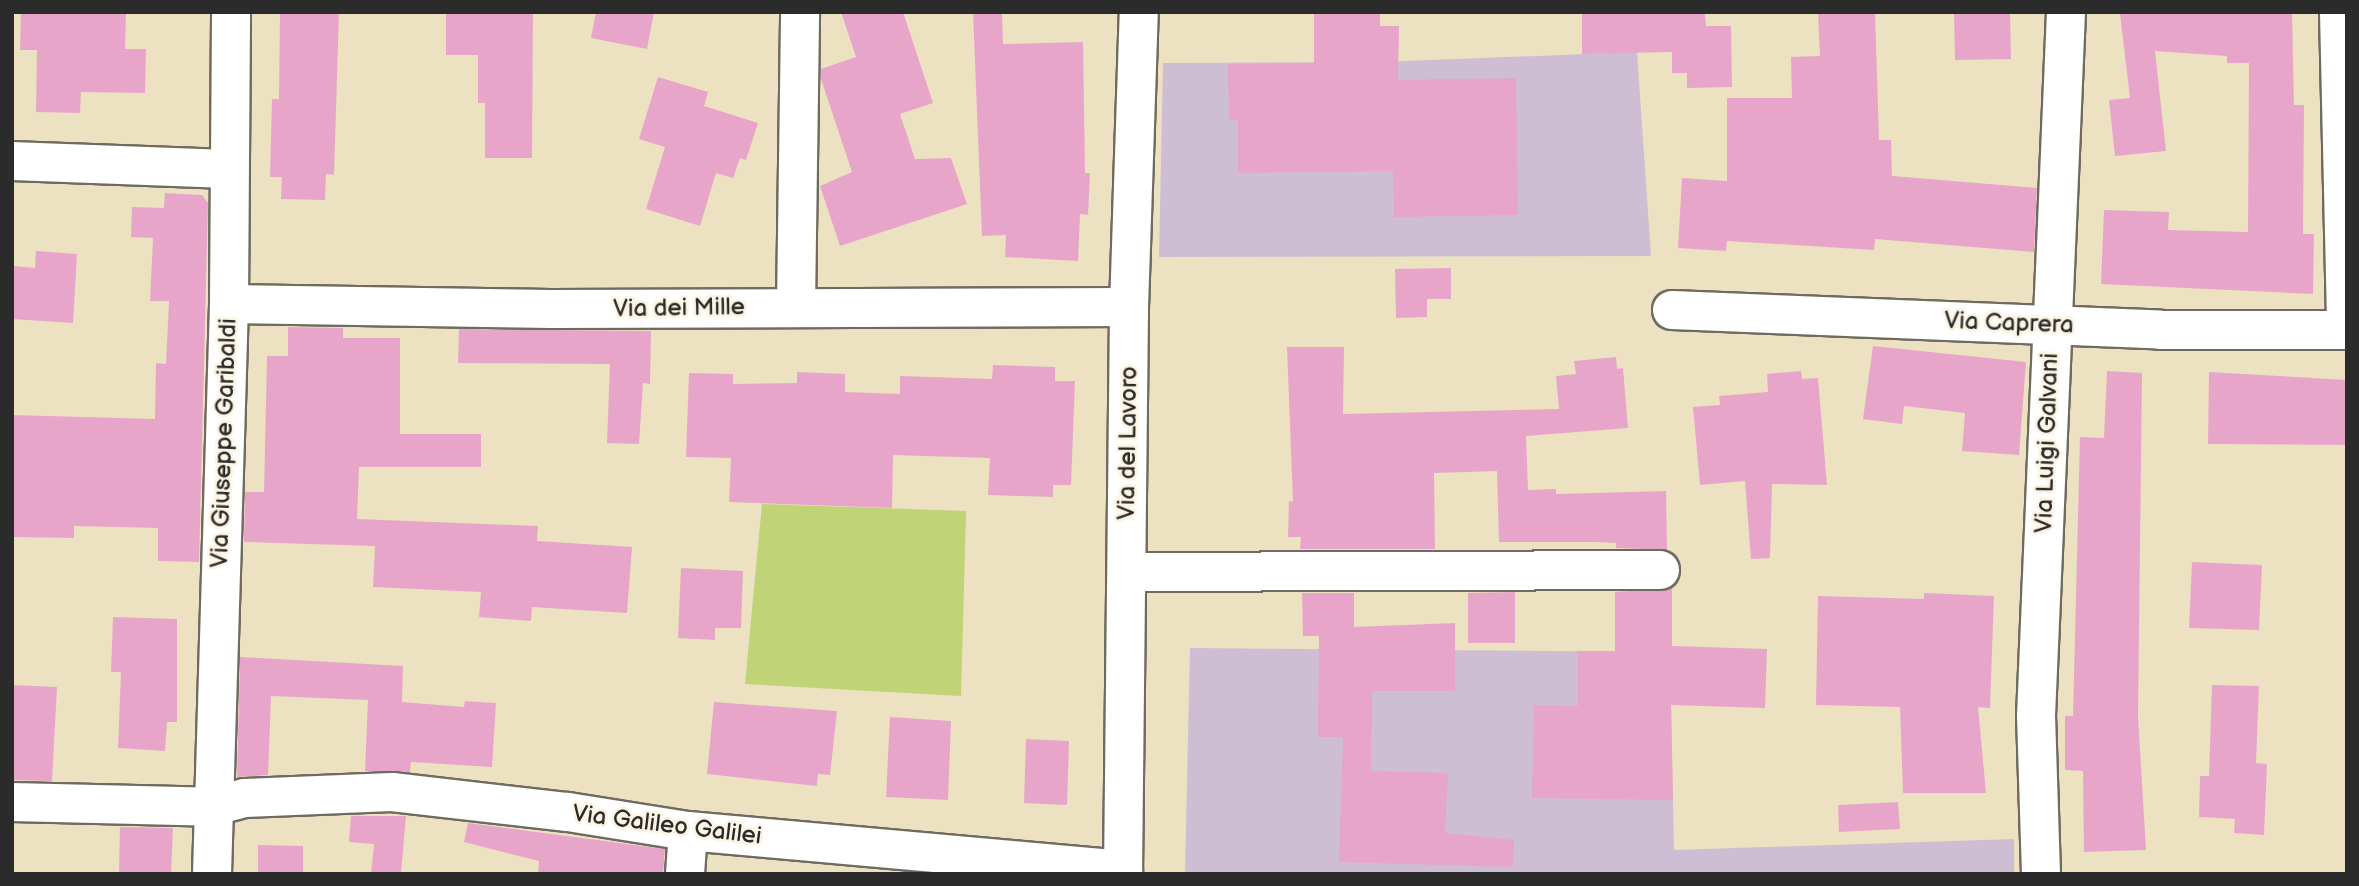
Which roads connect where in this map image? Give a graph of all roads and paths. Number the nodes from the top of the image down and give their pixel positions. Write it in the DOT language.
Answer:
graph roads {
  1 [pos="231,12"];
  2 [pos="800,12"];
  3 [pos="1139,12"];
  4 [pos="2066,12"];
  5 [pos="2339,12"];
  6 [pos="12,161"];
  7 [pos="229,169"];
  8 [pos="229,304"];
  9 [pos="796,306"];
  10 [pos="1129,307"];
  11 [pos="1672,310"];
  12 [pos="2052,325"];
  13 [pos="2346,330"];
  14 [pos="1660,570"];
  15 [pos="1127,572"];
  16 [pos="12,802"];
  17 [pos="211,807"];
  18 [pos="688,831"];
  19 [pos="1123,872"];
  20 [pos="212,874"];
  21 [pos="685,874"];
  22 [pos="2041,874"];
  1 -- 7 [label="street, Via Giuseppe Garibaldi"];
  2 -- 9 [label="street"];
  3 -- 10 [label="street, Via del Lavoro"];
  4 -- 12 [label="street, Via Luigi Galvani"];
  5 -- 13 [label="street"];
  6 -- 7 [label="street"];
  7 -- 8 [label="street, Via Giuseppe Garibaldi"];
  8 -- 9 [label="street, Via dei Mille"];
  8 -- 17 [label="street, Via Giuseppe Garibaldi"];
  9 -- 10 [label="street, Via dei Mille"];
  10 -- 15 [label="street, Via del Lavoro"];
  11 -- 12 [label="street, Via Caprera"];
  12 -- 13 [label="street, Via Caprera"];
  12 -- 22 [label="street, Via Luigi Galvani"];
  14 -- 15 [label="street"];
  15 -- 19 [label="street, Via del Lavoro"];
  16 -- 17 [label="street, Via Galileo Galilei"];
  17 -- 18 [label="street, Via Galileo Galilei"];
  17 -- 20 [label="street, Via Giuseppe Garibaldi"];
  18 -- 19 [label="street, Via Galileo Galilei"];
  18 -- 21 [label="street"];
}
